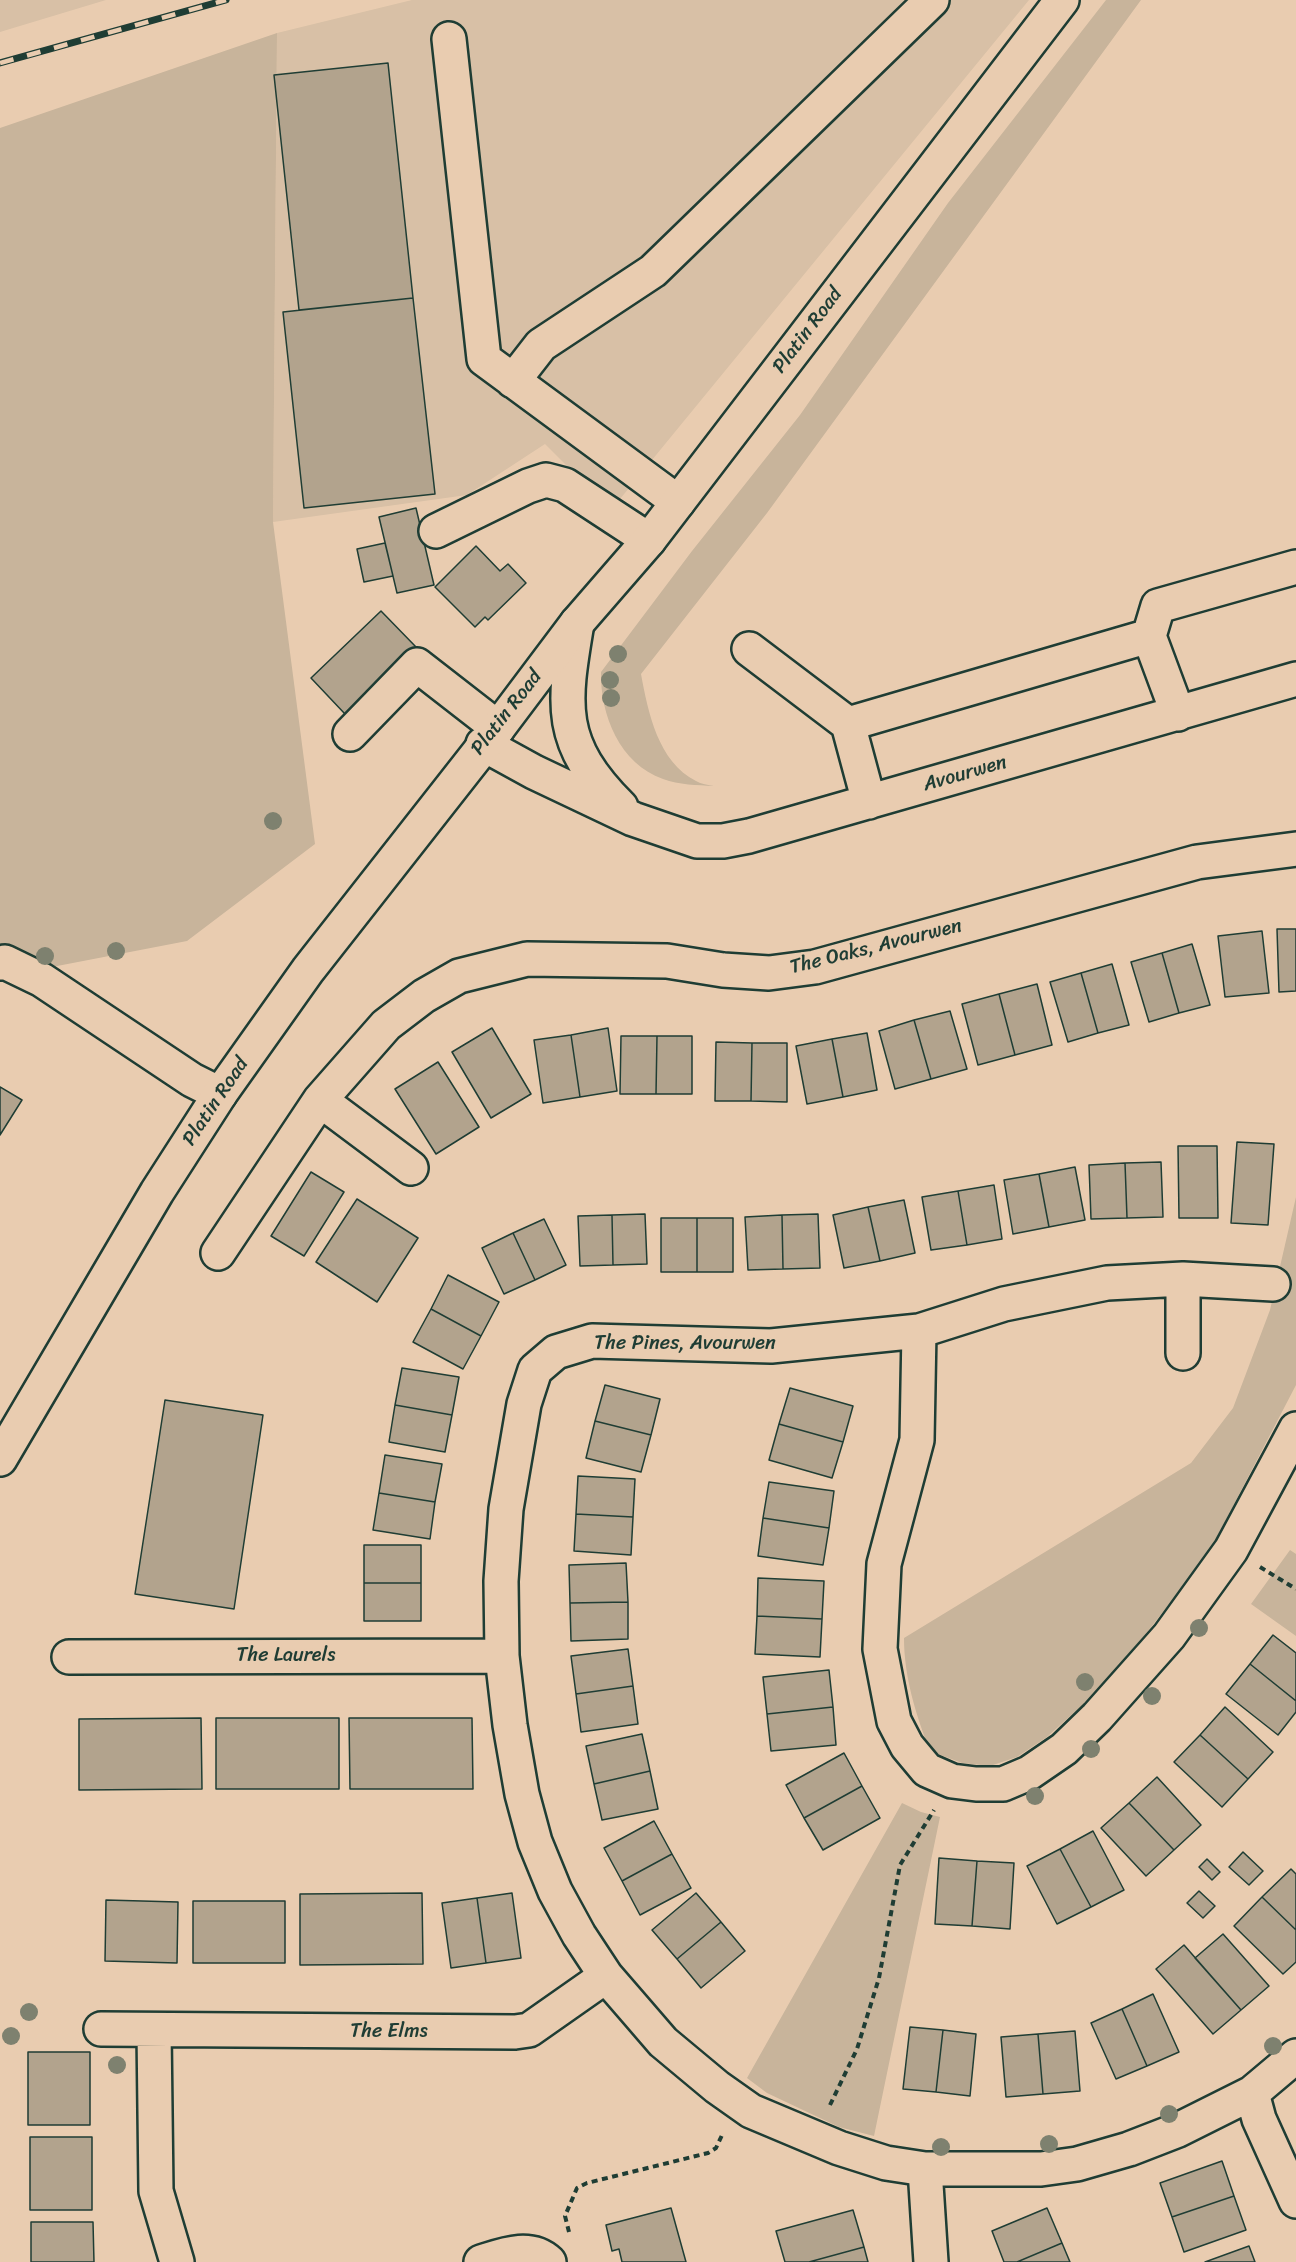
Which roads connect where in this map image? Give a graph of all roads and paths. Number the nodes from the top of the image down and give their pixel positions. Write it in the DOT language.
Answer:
graph roads {
  1 [pos="932,0"];
  2 [pos="1062,0"];
  3 [pos="450,39"];
  4 [pos="513,381"];
  5 [pos="678,502"];
  6 [pos="436,531"];
  7 [pos="649,540"];
  8 [pos="1296,567"];
  9 [pos="577,623"];
  10 [pos="1149,636"];
  11 [pos="749,649"];
  12 [pos="1296,679"];
  13 [pos="1178,714"];
  14 [pos="848,724"];
  15 [pos="350,734"];
  16 [pos="491,736"];
  17 [pos="869,802"];
  18 [pos="633,819"];
  19 [pos="1296,849"];
  20 [pos="0,963"];
  21 [pos="220,1094"];
  22 [pos="320,1100"];
  23 [pos="411,1168"];
  24 [pos="218,1253"];
  25 [pos="1183,1279"];
  26 [pos="1273,1284"];
  27 [pos="919,1331"];
  28 [pos="1183,1353"];
  29 [pos="1296,1429"];
  30 [pos="0,1459"];
  31 [pos="502,1656"];
  32 [pos="69,1657"];
  33 [pos="952,1781"];
  34 [pos="606,1976"];
  35 [pos="101,2029"];
  36 [pos="154,2031"];
  37 [pos="1296,2056"];
  38 [pos="1252,2093"];
  39 [pos="738,2103"];
  40 [pos="813,2138"];
  41 [pos="925,2169"];
  42 [pos="1296,2201"];
  43 [pos="560,2251"];
  44 [pos="177,2262"];
  45 [pos="482,2262"];
  46 [pos="931,2262"];
  1 -- 4 [label="street"];
  2 -- 5 [label="street, Platin Road"];
  3 -- 4 [label="street"];
  4 -- 5 [label="street"];
  5 -- 7 [label="street, Platin Road"];
  6 -- 7 [label="street"];
  7 -- 9 [label="street, Platin Road"];
  8 -- 10 [label="street"];
  9 -- 16 [label="street, Platin Road"];
  9 -- 18 [label="street, Avourwen"];
  10 -- 13 [label="street"];
  10 -- 14 [label="street"];
  11 -- 14 [label="street"];
  12 -- 13 [label="street, Avourwen"];
  13 -- 17 [label="street, Avourwen"];
  14 -- 17 [label="street"];
  15 -- 16 [label="street, Avourwen"];
  16 -- 18 [label="street, Avourwen"];
  16 -- 21 [label="street, Platin Road"];
  17 -- 18 [label="street, Avourwen"];
  19 -- 22 [label="street, The Oaks, Avourwen"];
  20 -- 21 [label="street"];
  21 -- 30 [label="street, Platin Road"];
  22 -- 23 [label="street"];
  22 -- 24 [label="street, The Oaks, Avourwen"];
  25 -- 26 [label="street, The Pines, Avourwen"];
  25 -- 27 [label="street, The Pines, Avourwen"];
  25 -- 28 [label="street"];
  27 -- 31 [label="street, The Pines, Avourwen"];
  27 -- 33 [label="street"];
  29 -- 33 [label="street"];
  31 -- 32 [label="street, The Laurels"];
  31 -- 34 [label="street, The Pines, Avourwen"];
  33 -- 40 [label="path"];
  34 -- 36 [label="street, The Elms"];
  34 -- 39 [label="street, The Pines, Avourwen"];
  35 -- 36 [label="street, The Elms"];
  36 -- 44 [label="street"];
  37 -- 38 [label="street, The Pines, Avourwen"];
  38 -- 41 [label="street, The Pines, Avourwen"];
  38 -- 42 [label="street"];
  39 -- 40 [label="street, The Pines, Avourwen"];
  39 -- 43 [label="path"];
  40 -- 41 [label="street, The Pines, Avourwen"];
  41 -- 46 [label="street"];
  43 -- 45 [label="street"];
}
